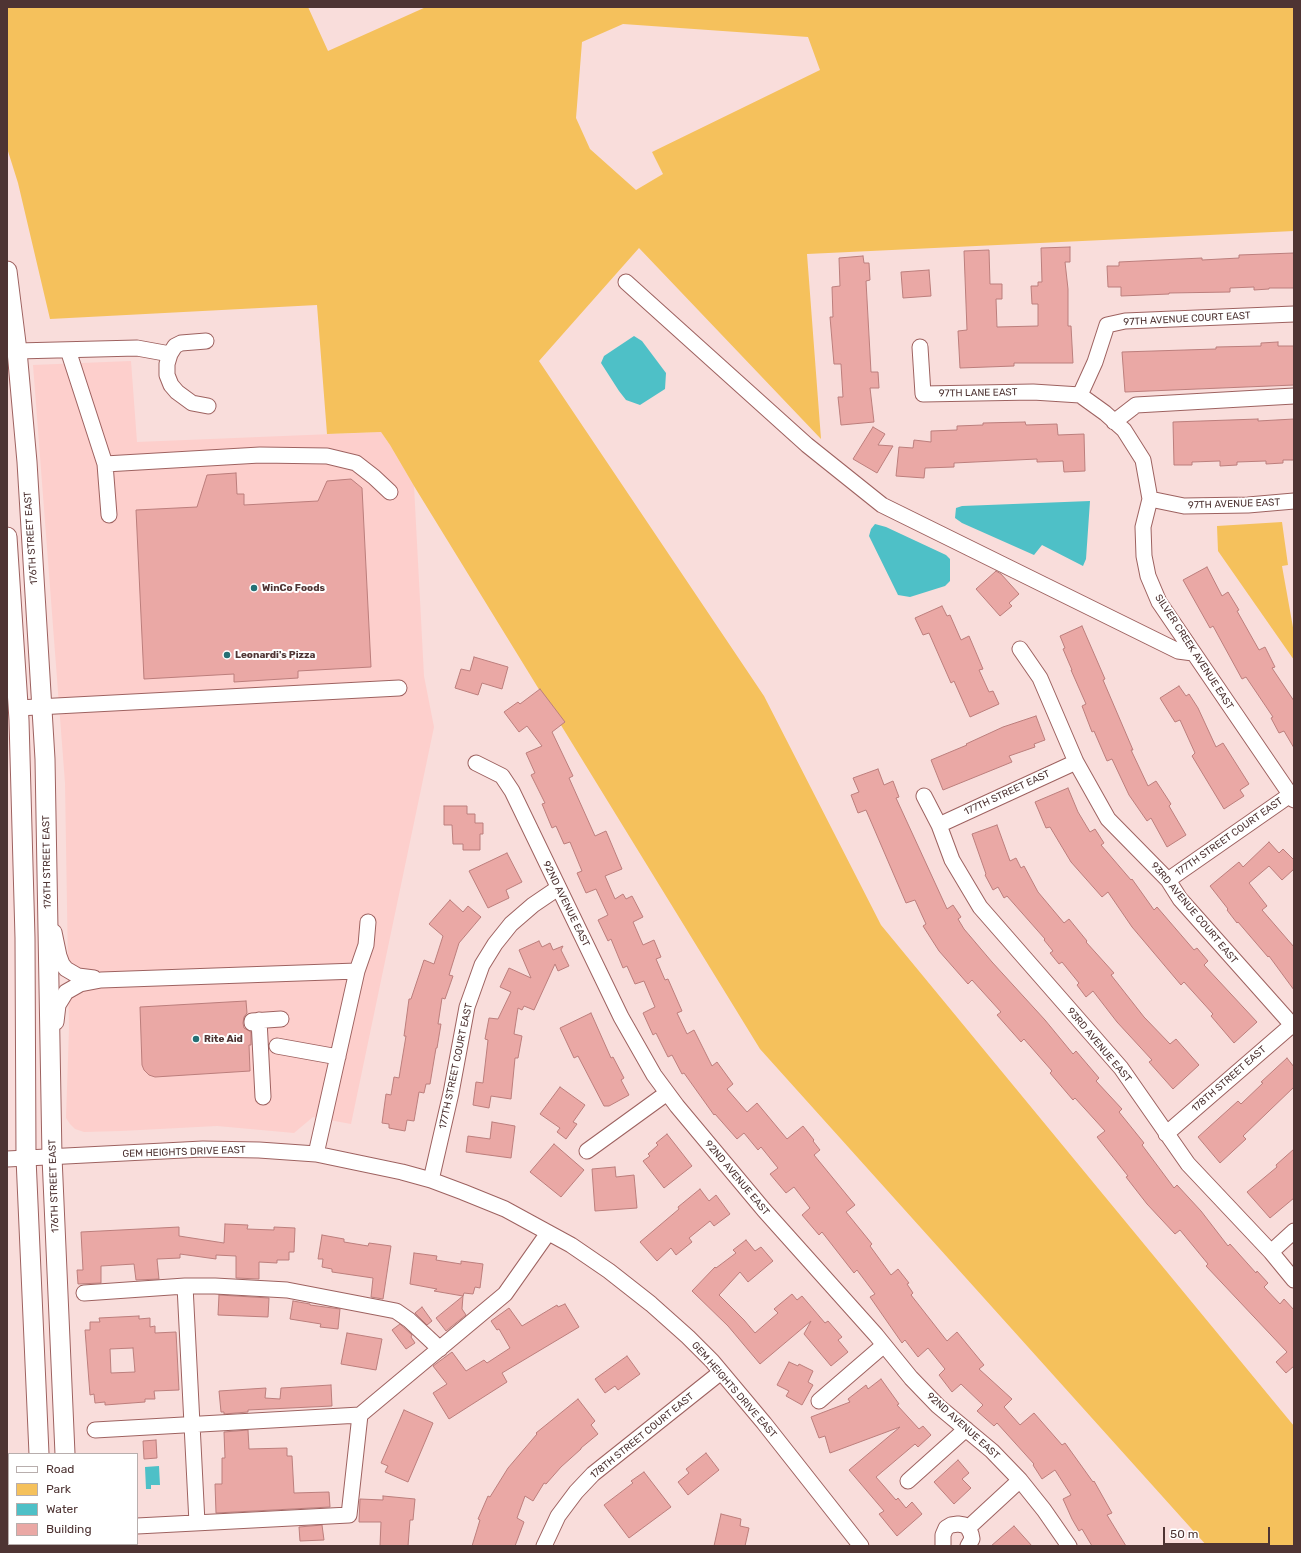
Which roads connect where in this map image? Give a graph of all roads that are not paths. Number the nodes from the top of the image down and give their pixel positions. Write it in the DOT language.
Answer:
graph roads {
  1 [pos="7,271"];
  2 [pos="626,282"];
  3 [pos="1294,314"];
  4 [pos="206,341"];
  5 [pos="920,347"];
  6 [pos="68,350"];
  7 [pos="17,351"];
  8 [pos="170,354"];
  9 [pos="1080,395"];
  10 [pos="1294,396"];
  11 [pos="208,406"];
  12 [pos="1114,422"];
  13 [pos="105,464"];
  14 [pos="390,492"];
  15 [pos="1150,499"];
  16 [pos="1294,501"];
  17 [pos="109,515"];
  18 [pos="7,537"];
  19 [pos="1020,649"];
  20 [pos="1193,653"];
  21 [pos="399,688"];
  22 [pos="42,707"];
  23 [pos="18,708"];
  24 [pos="476,762"];
  25 [pos="1076,762"];
  26 [pos="924,796"];
  27 [pos="1292,797"];
  28 [pos="939,825"];
  29 [pos="1168,880"];
  30 [pos="558,888"];
  31 [pos="48,908"];
  32 [pos="368,922"];
  33 [pos="357,971"];
  34 [pos="101,980"];
  35 [pos="281,1019"];
  36 [pos="1293,1026"];
  37 [pos="255,1032"];
  38 [pos="277,1046"];
  39 [pos="338,1057"];
  40 [pos="51,1081"];
  41 [pos="667,1093"];
  42 [pos="1166,1134"];
  43 [pos="587,1151"];
  44 [pos="316,1154"];
  45 [pos="52,1157"];
  46 [pos="16,1158"];
  47 [pos="430,1180"];
  48 [pos="1294,1231"];
  49 [pos="548,1233"];
  50 [pos="1271,1252"];
  51 [pos="1294,1280"];
  52 [pos="185,1286"];
  53 [pos="84,1293"];
  54 [pos="884,1345"];
  55 [pos="440,1349"];
  56 [pos="721,1372"];
  57 [pos="819,1401"];
  58 [pos="360,1415"];
  59 [pos="192,1425"];
  60 [pos="966,1429"];
  61 [pos="95,1430"];
  62 [pos="39,1453"];
  63 [pos="65,1453"];
  64 [pos="1020,1480"];
  65 [pos="908,1481"];
  66 [pos="198,1523"];
  67 [pos="138,1526"];
  68 [pos="968,1528"];
  69 [pos="1067,1545"];
  70 [pos="544,1546"];
  71 [pos="860,1546"];
  72 [pos="943,1546"];
  73 [pos="968,1546"];
  1 -- 7 [label="main road, 176TH STREET EAST"];
  2 -- 20 [label="street"];
  3 -- 9 [label="street, 97TH AVENUE COURT EAST"];
  4 -- 8 [label="street"];
  5 -- 9 [label="street, 97TH LANE EAST"];
  6 -- 7 [label="street"];
  6 -- 8 [label="street"];
  6 -- 13 [label="street"];
  7 -- 22 [label="main road, 176TH STREET EAST"];
  8 -- 11 [label="street"];
  9 -- 12 [label="street, SILVER CREEK AVENUE EAST"];
  10 -- 12 [label="street"];
  12 -- 15 [label="street, SILVER CREEK AVENUE EAST"];
  13 -- 14 [label="street"];
  13 -- 17 [label="street"];
  15 -- 16 [label="street, 97TH AVENUE EAST"];
  15 -- 20 [label="street, SILVER CREEK AVENUE EAST"];
  18 -- 23 [label="main road"];
  19 -- 25 [label="street, 93RD AVENUE COURT EAST"];
  20 -- 27 [label="street, SILVER CREEK AVENUE EAST"];
  21 -- 22 [label="street"];
  22 -- 23 [label="street"];
  22 -- 31 [label="main road, 176TH STREET EAST"];
  23 -- 46 [label="main road"];
  24 -- 30 [label="street, 92ND AVENUE EAST"];
  25 -- 28 [label="street, 177TH STREET EAST"];
  25 -- 29 [label="street, 93RD AVENUE COURT EAST"];
  26 -- 28 [label="street, 93RD AVENUE EAST"];
  27 -- 29 [label="street, 177TH STREET COURT EAST"];
  28 -- 42 [label="street, 93RD AVENUE EAST"];
  29 -- 36 [label="street, 93RD AVENUE COURT EAST"];
  30 -- 41 [label="street, 92ND AVENUE EAST"];
  30 -- 47 [label="street, 177TH STREET COURT EAST"];
  31 -- 34 [label="street"];
  31 -- 40 [label="main road, 176TH STREET EAST"];
  32 -- 33 [label="street"];
  33 -- 34 [label="street"];
  33 -- 39 [label="street"];
  34 -- 40 [label="street"];
  35 -- 37 [label="street"];
  36 -- 42 [label="street, 178TH STREET EAST"];
  37 -- 37 [label="street"];
  38 -- 39 [label="street"];
  39 -- 44 [label="street"];
  40 -- 45 [label="main road, 176TH STREET EAST"];
  41 -- 43 [label="street"];
  41 -- 54 [label="street, 92ND AVENUE EAST"];
  42 -- 50 [label="street, 93RD AVENUE EAST"];
  44 -- 45 [label="street, GEM HEIGHTS DRIVE EAST"];
  44 -- 47 [label="street, GEM HEIGHTS DRIVE EAST"];
  45 -- 46 [label="street, GEM HEIGHTS DRIVE EAST"];
  45 -- 63 [label="main road, 176TH STREET EAST"];
  46 -- 62 [label="main road"];
  47 -- 49 [label="street, GEM HEIGHTS DRIVE EAST"];
  48 -- 50 [label="street"];
  49 -- 55 [label="street"];
  49 -- 56 [label="street, GEM HEIGHTS DRIVE EAST"];
  50 -- 51 [label="street, 93RD AVENUE EAST"];
  52 -- 53 [label="street"];
  52 -- 55 [label="street"];
  52 -- 59 [label="street"];
  54 -- 57 [label="street"];
  54 -- 60 [label="street, 92ND AVENUE EAST"];
  55 -- 58 [label="street"];
  56 -- 70 [label="street, 178TH STREET COURT EAST"];
  56 -- 71 [label="street, GEM HEIGHTS DRIVE EAST"];
  58 -- 59 [label="street"];
  58 -- 66 [label="street"];
  59 -- 61 [label="street"];
  59 -- 66 [label="street"];
  60 -- 64 [label="street, 92ND AVENUE EAST"];
  60 -- 65 [label="street"];
  64 -- 68 [label="street"];
  64 -- 69 [label="street, 92ND AVENUE EAST"];
  66 -- 67 [label="street"];
  68 -- 72 [label="street"];
  68 -- 73 [label="street"];
}
